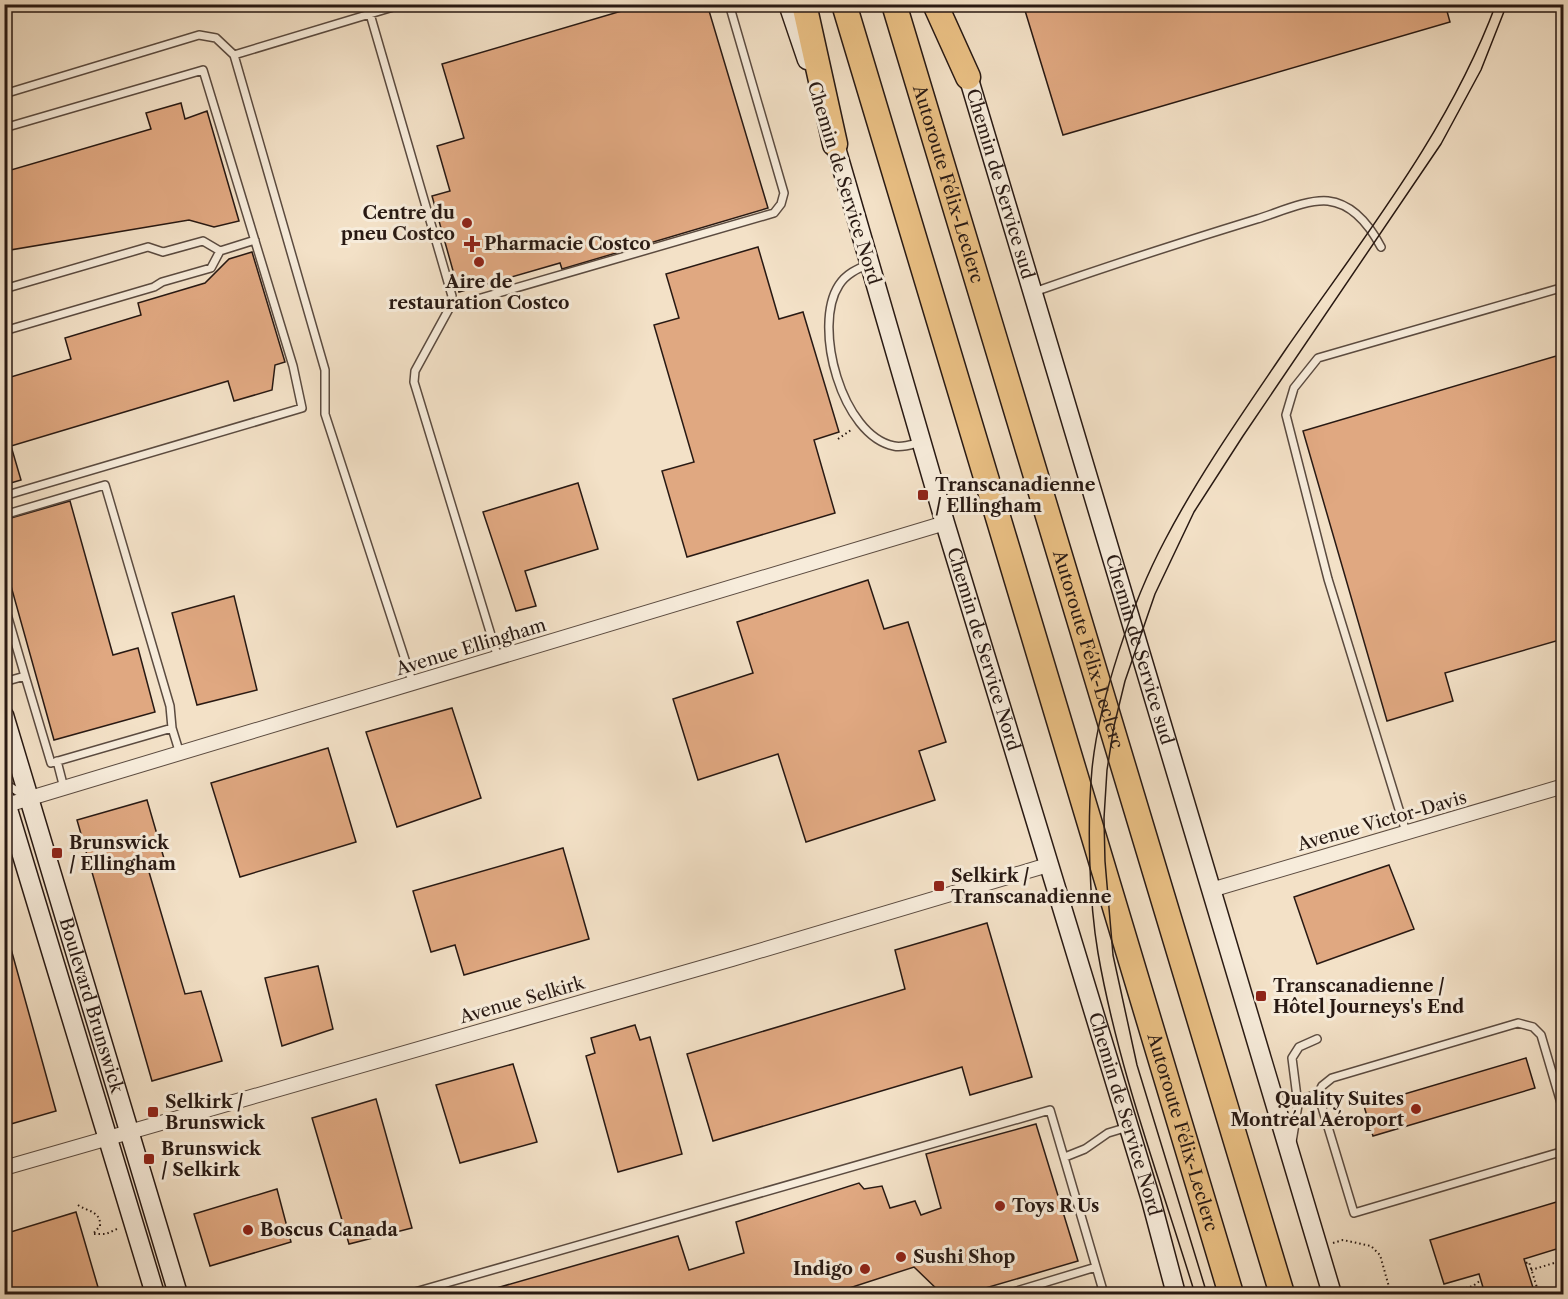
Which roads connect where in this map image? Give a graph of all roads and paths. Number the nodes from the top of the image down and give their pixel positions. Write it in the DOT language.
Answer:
graph roads {
  1 [pos="403,4"];
  2 [pos="729,4"];
  3 [pos="788,4"];
  4 [pos="804,4"];
  5 [pos="844,4"];
  6 [pos="894,4"];
  7 [pos="935,4"];
  8 [pos="948,4"];
  9 [pos="370,15"];
  10 [pos="234,55"];
  11 [pos="968,77"];
  12 [pos="4,94"];
  13 [pos="4,128"];
  14 [pos="835,144"];
  15 [pos="255,240"];
  16 [pos="1381,247"];
  17 [pos="220,251"];
  18 [pos="869,264"];
  19 [pos="1563,287"];
  20 [pos="4,290"];
  21 [pos="1033,292"];
  22 [pos="450,307"];
  23 [pos="4,330"];
  24 [pos="846,432"];
  25 [pos="838,439"];
  26 [pos="921,442"];
  27 [pos="4,496"];
  28 [pos="4,515"];
  29 [pos="945,523"];
  30 [pos="4,604"];
  31 [pos="498,658"];
  32 [pos="25,676"];
  33 [pos="4,682"];
  34 [pos="413,684"];
  35 [pos="4,715"];
  36 [pos="172,728"];
  37 [pos="180,754"];
  38 [pos="57,761"];
  39 [pos="4,783"];
  40 [pos="1563,786"];
  41 [pos="64,788"];
  42 [pos="29,798"];
  43 [pos="6,801"];
  44 [pos="1406,832"];
  45 [pos="1048,865"];
  46 [pos="1211,890"];
  47 [pos="1317,1039"];
  48 [pos="1318,1094"];
  49 [pos="1298,1100"];
  50 [pos="1563,1113"];
  51 [pos="1128,1127"];
  52 [pos="129,1131"];
  53 [pos="107,1137"];
  54 [pos="1563,1151"];
  55 [pos="1290,1152"];
  56 [pos="1065,1157"];
  57 [pos="4,1168"];
  58 [pos="78,1205"];
  59 [pos="123,1227"];
  60 [pos="1335,1242"];
  61 [pos="1563,1260"];
  62 [pos="1526,1263"];
  63 [pos="1096,1267"];
  64 [pos="1531,1270"];
  65 [pos="1481,1280"];
  66 [pos="1563,1287"];
  67 [pos="1459,1290"];
  68 [pos="154,1294"];
  69 [pos="178,1294"];
  70 [pos="408,1294"];
  71 [pos="895,1294"];
  72 [pos="905,1294"];
  73 [pos="1007,1294"];
  74 [pos="1104,1294"];
  75 [pos="1176,1294"];
  76 [pos="1231,1294"];
  77 [pos="1282,1294"];
  78 [pos="1332,1294"];
  79 [pos="1391,1294"];
  80 [pos="1444,1294"];
  81 [pos="1461,1294"];
  82 [pos="1538,1294"];
  1 -- 9 [label="lane"];
  2 -- 22 [label="lane"];
  3 -- 14 [label="main road, Chemin de Service Nord"];
  4 -- 14 [label="highway"];
  5 -- 76 [label="highway, Autoroute Félix-Leclerc"];
  6 -- 77 [label="highway, Autoroute Félix-Leclerc"];
  7 -- 11 [label="highway"];
  8 -- 11 [label="main road, Chemin de Service sud"];
  9 -- 10 [label="lane"];
  9 -- 22 [label="lane"];
  10 -- 12 [label="lane"];
  10 -- 34 [label="lane"];
  11 -- 21 [label="main road, Chemin de Service sud"];
  13 -- 15 [label="lane"];
  14 -- 18 [label="main road, Chemin de Service Nord"];
  15 -- 17 [label="lane"];
  15 -- 27 [label="lane"];
  16 -- 21 [label="lane"];
  17 -- 20 [label="lane"];
  17 -- 23 [label="lane"];
  18 -- 26 [label="main road, Chemin de Service Nord"];
  18 -- 26 [label="lane"];
  19 -- 44 [label="lane"];
  21 -- 46 [label="main road, Chemin de Service sud"];
  22 -- 31 [label="lane"];
  24 -- 25 [label="path"];
  26 -- 29 [label="main road, Chemin de Service Nord"];
  28 -- 36 [label="lane"];
  29 -- 31 [label="street, Avenue Ellingham"];
  29 -- 45 [label="main road, Chemin de Service Nord"];
  30 -- 32 [label="lane"];
  31 -- 34 [label="street, Avenue Ellingham"];
  32 -- 33 [label="lane"];
  32 -- 38 [label="lane"];
  34 -- 37 [label="street, Avenue Ellingham"];
  35 -- 42 [label="main road, Boulevard Brunswick"];
  36 -- 37 [label="lane"];
  36 -- 38 [label="lane"];
  37 -- 41 [label="street, Avenue Ellingham"];
  38 -- 41 [label="lane"];
  39 -- 42 [label="lane"];
  40 -- 44 [label="street, Avenue Victor-Davis"];
  41 -- 42 [label="street, Avenue Ellingham"];
  42 -- 43 [label="street, Avenue Ellingham"];
  42 -- 52 [label="main road, Boulevard Brunswick"];
  43 -- 53 [label="main road, Boulevard Brunswick"];
  44 -- 46 [label="street, Avenue Victor-Davis"];
  45 -- 51 [label="main road, Chemin de Service Nord"];
  45 -- 52 [label="street, Avenue Selkirk"];
  46 -- 55 [label="main road, Chemin de Service sud"];
  47 -- 49 [label="lane"];
  48 -- 49 [label="lane"];
  48 -- 50 [label="lane"];
  48 -- 54 [label="lane"];
  49 -- 55 [label="lane"];
  51 -- 56 [label="lane"];
  51 -- 75 [label="main road, Chemin de Service Nord"];
  52 -- 53 [label="street, Avenue Selkirk"];
  52 -- 69 [label="main road, Boulevard Brunswick"];
  53 -- 57 [label="street, Avenue Selkirk"];
  53 -- 68 [label="main road, Boulevard Brunswick"];
  55 -- 78 [label="main road, Chemin de Service sud"];
  56 -- 63 [label="lane"];
  56 -- 70 [label="lane"];
  58 -- 59 [label="path"];
  60 -- 79 [label="path"];
  61 -- 64 [label="path"];
  62 -- 64 [label="path"];
  63 -- 73 [label="lane"];
  63 -- 74 [label="lane"];
  64 -- 82 [label="path"];
  65 -- 67 [label="path"];
  66 -- 82 [label="path"];
  67 -- 80 [label="path"];
  67 -- 81 [label="path"];
  71 -- 72 [label="lane"];
}
